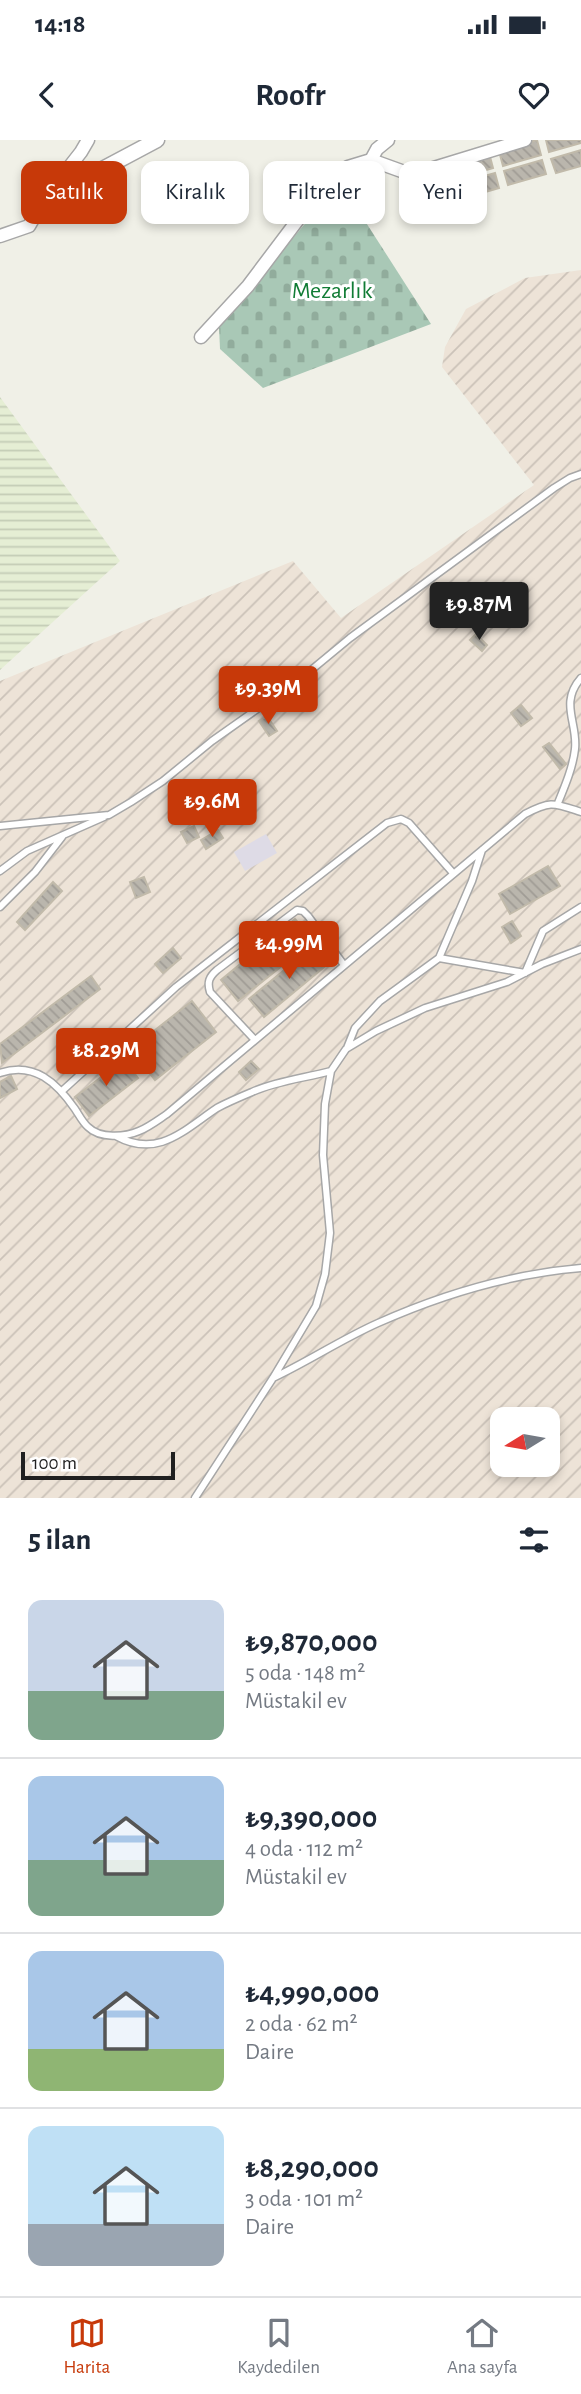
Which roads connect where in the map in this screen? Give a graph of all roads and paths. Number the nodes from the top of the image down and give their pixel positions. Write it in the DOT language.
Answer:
graph roads {
  1 [pos="88,140"];
  2 [pos="157,140"];
  3 [pos="388,140"];
  4 [pos="525,140"];
  5 [pos="371,160"];
  6 [pos="74,161"];
  7 [pos="117,161"];
  8 [pos="30,224"];
  9 [pos="0,236"];
  10 [pos="201,337"];
  11 [pos="581,474"];
  12 [pos="581,678"];
  13 [pos="558,803"];
  14 [pos="581,812"];
  15 [pos="109,815"];
  16 [pos="0,826"];
  17 [pos="64,835"];
  18 [pos="482,849"];
  19 [pos="0,871"];
  20 [pos="453,873"];
  21 [pos="0,907"];
  22 [pos="580,909"];
  23 [pos="581,950"];
  24 [pos="439,957"];
  25 [pos="344,965"];
  26 [pos="525,973"];
  27 [pos="254,1039"];
  28 [pos="346,1049"];
  29 [pos="331,1071"];
  30 [pos="0,1073"];
  31 [pos="62,1091"];
  32 [pos="114,1135"];
  33 [pos="581,1268"];
  34 [pos="273,1378"];
  35 [pos="195,1498"];
  1 -- 6 [label="street"];
  2 -- 7 [label="street"];
  3 -- 5 [label="street"];
  4 -- 5 [label="street"];
  5 -- 10 [label="street"];
  8 -- 9 [label="street"];
  11 -- 15 [label="lane"];
  12 -- 13 [label="lane"];
  13 -- 14 [label="lane"];
  13 -- 18 [label="lane"];
  15 -- 16 [label="lane"];
  15 -- 17 [label="lane"];
  17 -- 19 [label="lane"];
  17 -- 21 [label="lane"];
  18 -- 20 [label="lane"];
  18 -- 24 [label="lane"];
  20 -- 25 [label="lane"];
  20 -- 31 [label="lane"];
  22 -- 26 [label="lane"];
  23 -- 26 [label="lane"];
  24 -- 26 [label="lane"];
  24 -- 28 [label="lane"];
  25 -- 27 [label="lane"];
  25 -- 27 [label="lane"];
  26 -- 28 [label="lane"];
  27 -- 32 [label="lane"];
  28 -- 29 [label="lane"];
  29 -- 32 [label="lane"];
  29 -- 34 [label="lane"];
  30 -- 31 [label="lane"];
  31 -- 32 [label="lane"];
  33 -- 34 [label="lane"];
  34 -- 35 [label="lane"];
}
